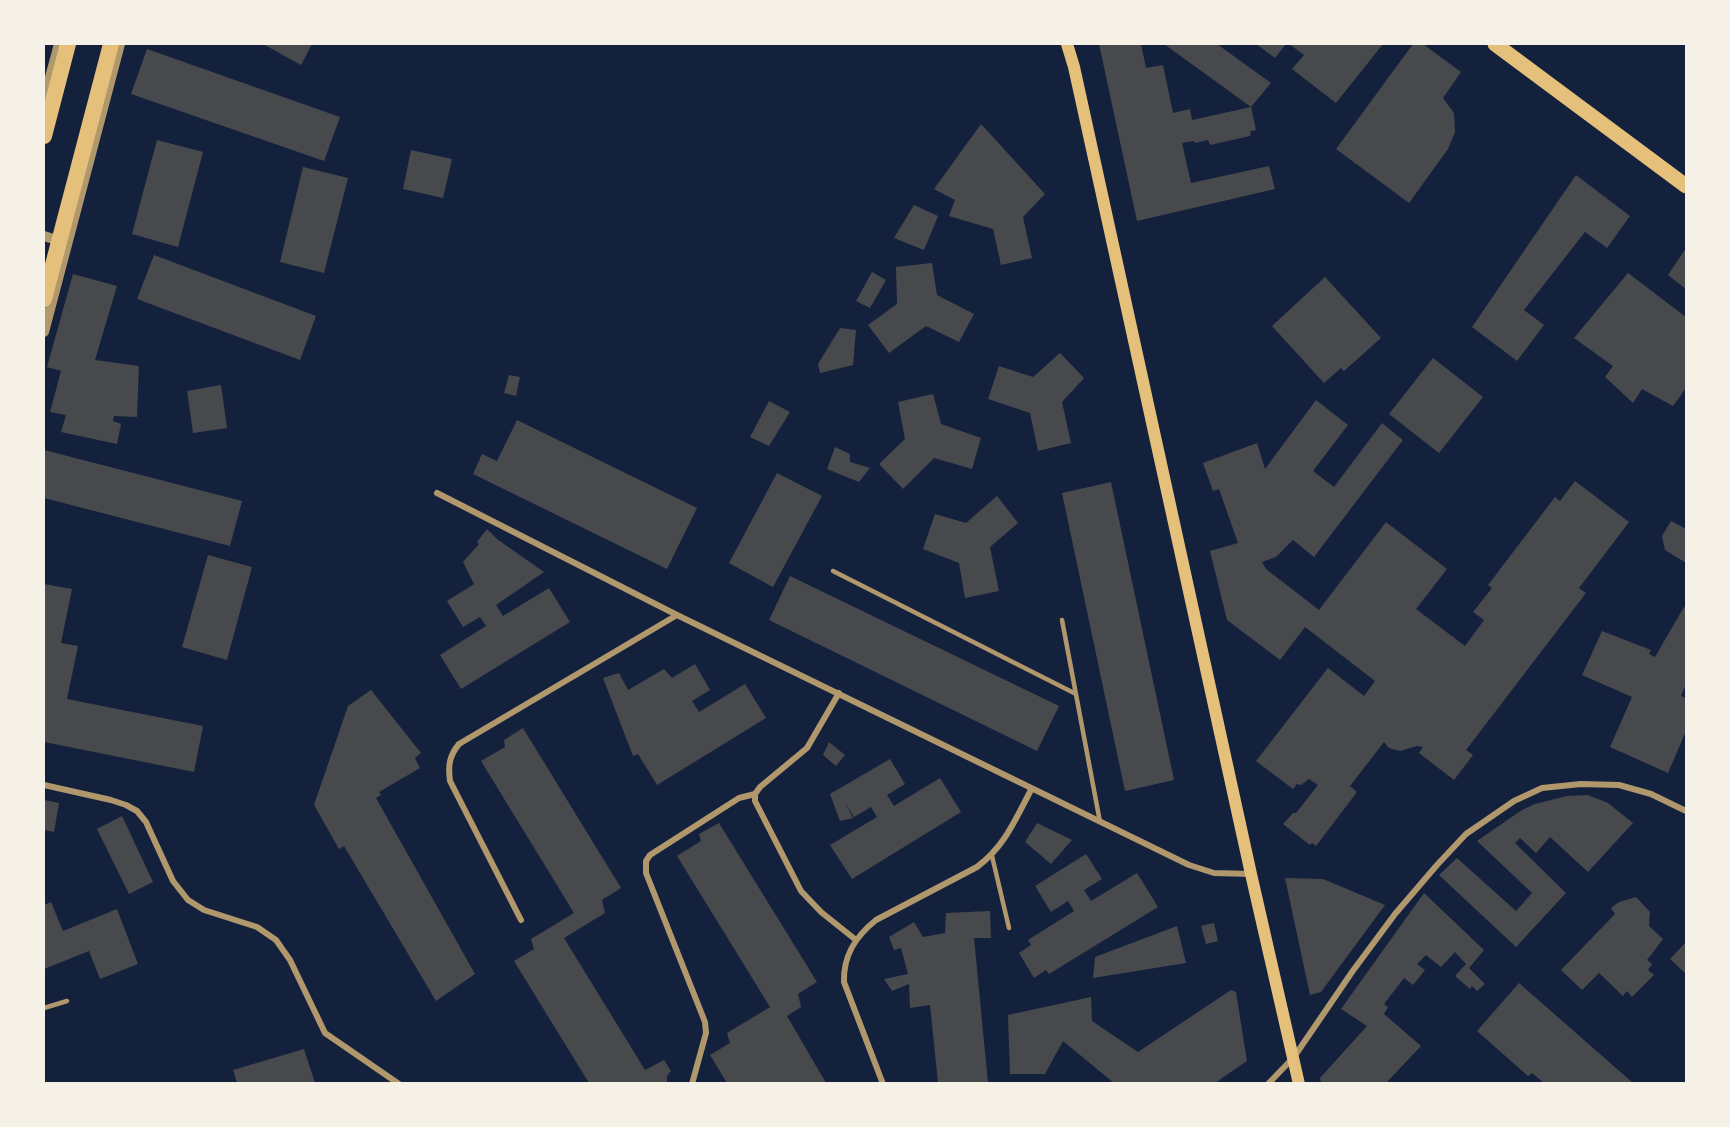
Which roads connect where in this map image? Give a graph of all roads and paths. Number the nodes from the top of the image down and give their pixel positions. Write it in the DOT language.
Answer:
graph roads {
  1 [pos="58,44"];
  2 [pos="68,44"];
  3 [pos="111,44"];
  4 [pos="120,44"];
  5 [pos="1067,44"];
  6 [pos="1073,44"];
  7 [pos="1495,44"];
  8 [pos="1074,67"];
  9 [pos="44,99"];
  10 [pos="44,136"];
  11 [pos="1686,186"];
  12 [pos="44,236"];
  13 [pos="68,243"];
  14 [pos="44,299"];
  15 [pos="44,332"];
  16 [pos="437,493"];
  17 [pos="832,571"];
  18 [pos="677,615"];
  19 [pos="1062,620"];
  20 [pos="839,693"];
  21 [pos="1076,694"];
  22 [pos="44,785"];
  23 [pos="1031,790"];
  24 [pos="755,794"];
  25 [pos="1686,811"];
  26 [pos="1100,822"];
  27 [pos="992,856"];
  28 [pos="1251,874"];
  29 [pos="521,920"];
  30 [pos="1009,928"];
  31 [pos="856,940"];
  32 [pos="67,1001"];
  33 [pos="44,1008"];
  34 [pos="1294,1057"];
  35 [pos="399,1083"];
  36 [pos="692,1083"];
  37 [pos="884,1083"];
  38 [pos="1268,1083"];
  39 [pos="1299,1083"];
  1 -- 9 [label="street"];
  2 -- 10 [label="highway"];
  3 -- 14 [label="highway"];
  4 -- 13 [label="street"];
  5 -- 8 [label="main road"];
  6 -- 8 [label="main road"];
  7 -- 11 [label="main road"];
  8 -- 28 [label="main road"];
  12 -- 13 [label="street"];
  13 -- 15 [label="street"];
  16 -- 18 [label="street"];
  17 -- 21 [label="lane"];
  18 -- 20 [label="street"];
  18 -- 29 [label="street"];
  19 -- 21 [label="lane"];
  20 -- 23 [label="street"];
  20 -- 24 [label="street"];
  21 -- 26 [label="lane"];
  22 -- 35 [label="street"];
  23 -- 26 [label="street"];
  23 -- 27 [label="street"];
  24 -- 31 [label="street"];
  24 -- 36 [label="street"];
  25 -- 34 [label="street"];
  26 -- 28 [label="street"];
  27 -- 30 [label="lane"];
  27 -- 31 [label="street"];
  28 -- 34 [label="main road"];
  31 -- 37 [label="street"];
  32 -- 33 [label="lane"];
  34 -- 38 [label="street"];
  34 -- 39 [label="main road"];
}
